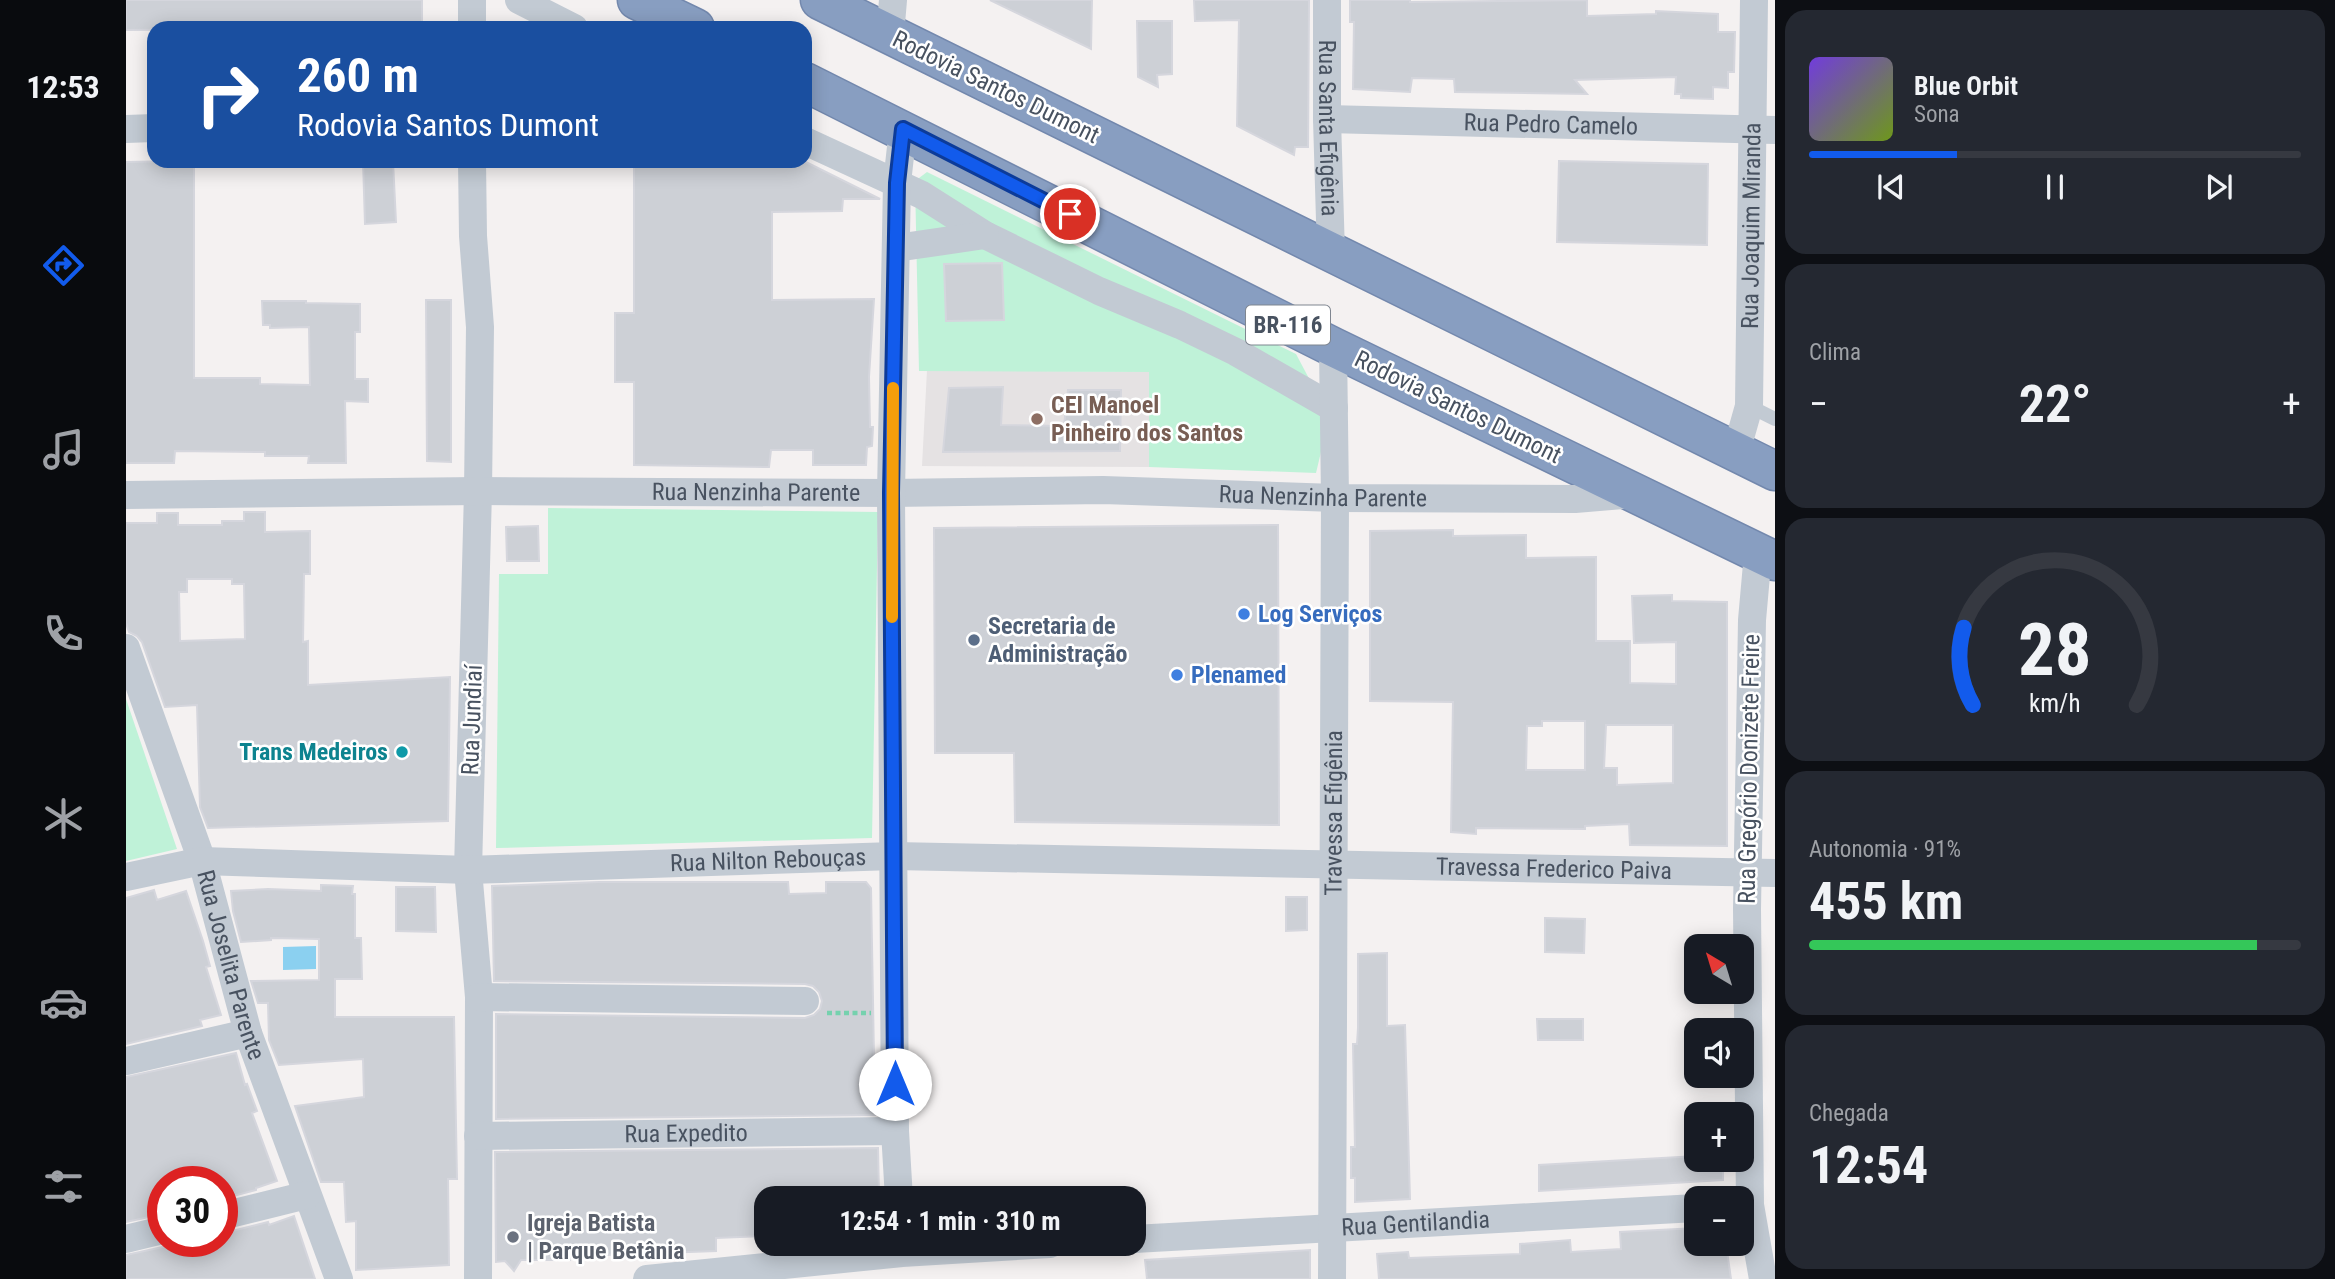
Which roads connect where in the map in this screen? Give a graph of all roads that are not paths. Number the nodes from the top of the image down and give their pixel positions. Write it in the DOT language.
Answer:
graph roads {
  1 [pos="472,0"];
  2 [pos="519,0"];
  3 [pos="637,0"];
  4 [pos="820,0"];
  5 [pos="1327,0"];
  6 [pos="1754,0"];
  7 [pos="891,17"];
  8 [pos="472,21"];
  9 [pos="560,21"];
  10 [pos="680,21"];
  11 [pos="812,85"];
  12 [pos="1327,119"];
  13 [pos="147,128"];
  14 [pos="126,129"];
  15 [pos="903,129"];
  16 [pos="1763,130"];
  17 [pos="812,144"];
  18 [pos="472,168"];
  19 [pos="897,183"];
  20 [pos="985,235"];
  21 [pos="896,248"];
  22 [pos="1331,254"];
  23 [pos="1333,347"];
  24 [pos="1749,406"];
  25 [pos="1334,408"];
  26 [pos="1775,419"];
  27 [pos="1736,452"];
  28 [pos="1775,471"];
  29 [pos="478,491"];
  30 [pos="891,493"];
  31 [pos="1638,493"];
  32 [pos="126,495"];
  33 [pos="1335,498"];
  34 [pos="1767,557"];
  35 [pos="126,648"];
  36 [pos="894,856"];
  37 [pos="202,861"];
  38 [pos="1333,863"];
  39 [pos="468,870"];
  40 [pos="1747,872"];
  41 [pos="1775,873"];
  42 [pos="126,877"];
  43 [pos="479,998"];
  44 [pos="816,1007"];
  45 [pos="248,1033"];
  46 [pos="126,1061"];
  47 [pos="895,1131"];
  48 [pos="478,1136"];
  49 [pos="898,1186"];
  50 [pos="307,1195"];
  51 [pos="1755,1205"];
  52 [pos="1684,1209"];
  53 [pos="238,1212"];
  54 [pos="1332,1228"];
  55 [pos="147,1234"];
  56 [pos="126,1239"];
  57 [pos="1146,1239"];
  58 [pos="932,1256"];
  59 [pos="902,1259"];
  60 [pos="339,1279"];
  61 [pos="478,1279"];
  62 [pos="647,1279"];
  63 [pos="1332,1279"];
  64 [pos="1763,1279"];
  1 -- 8 [label="street"];
  2 -- 9 [label="street"];
  3 -- 10 [label="highway"];
  4 -- 7 [label="highway, Rodovia Santos Dumont"];
  5 -- 12 [label="street, Rua Santa Efigênia"];
  6 -- 16 [label="street, Rua Joaquim Miranda"];
  7 -- 22 [label="highway, Rodovia Santos Dumont"];
  11 -- 15 [label="highway, Rodovia Santos Dumont / BR-116"];
  12 -- 16 [label="street, Rua Pedro Camelo"];
  12 -- 22 [label="street, Rua Santa Efigênia"];
  13 -- 14 [label="street"];
  15 -- 19 [label="street"];
  15 -- 23 [label="highway, Rodovia Santos Dumont / BR-116"];
  16 -- 24 [label="street, Rua Joaquim Miranda"];
  17 -- 19 [label="street"];
  18 -- 29 [label="street, Rua Jundiaí"];
  19 -- 20 [label="street"];
  19 -- 21 [label="street"];
  20 -- 21 [label="street"];
  20 -- 25 [label="street"];
  21 -- 30 [label="street"];
  22 -- 27 [label="highway, Rodovia Santos Dumont"];
  23 -- 25 [label="street, Travessa Efigênia"];
  23 -- 31 [label="highway, Rodovia Santos Dumont / BR-116"];
  24 -- 26 [label="lane"];
  24 -- 27 [label="street, Rua Joaquim Miranda"];
  25 -- 33 [label="street, Travessa Efigênia"];
  27 -- 28 [label="highway, Rodovia Santos Dumont"];
  29 -- 30 [label="street, Rua Nenzinha Parente"];
  29 -- 32 [label="street, Rua Nenzinha Parente"];
  29 -- 39 [label="street, Rua Jundiaí"];
  30 -- 33 [label="street, Rua Nenzinha Parente"];
  30 -- 36 [label="street"];
  31 -- 33 [label="street, Rua Nenzinha Parente"];
  31 -- 34 [label="highway, Rodovia Santos Dumont / BR-116"];
  33 -- 38 [label="street, Travessa Efigênia"];
  34 -- 40 [label="street, Rua Gregório Donizete Freire"];
  35 -- 37 [label="street, Rua Joselita Parente"];
  36 -- 38 [label="street, Rua Nilton Rebouças"];
  36 -- 39 [label="street, Rua Nilton Rebouças"];
  36 -- 47 [label="street"];
  37 -- 39 [label="street, Rua Nilton Rebouças"];
  37 -- 42 [label="street, Rua Nilton Rebouças"];
  37 -- 45 [label="street, Rua Joselita Parente"];
  38 -- 40 [label="street, Travessa Frederico Paiva"];
  38 -- 54 [label="street, Travessa Efigênia"];
  39 -- 43 [label="street, Rua Jundiaí"];
  40 -- 41 [label="street, Travessa Frederico Paiva"];
  40 -- 51 [label="street, Rua Gregório Donizete Freire"];
  43 -- 44 [label="street"];
  43 -- 48 [label="street, Rua Jundiaí"];
  45 -- 46 [label="street"];
  45 -- 50 [label="street, Rua Joselita Parente"];
  47 -- 48 [label="street, Rua Expedito"];
  47 -- 49 [label="street"];
  48 -- 61 [label="street, Rua Jundiaí"];
  50 -- 53 [label="street"];
  50 -- 60 [label="street, Rua Joselita Parente"];
  51 -- 64 [label="street, Rua Gregório Donizete Freire"];
  52 -- 54 [label="street, Rua Gentilandia"];
  54 -- 57 [label="street, Rua Gentilandia"];
  54 -- 63 [label="street, Travessa Efigênia"];
  55 -- 56 [label="street"];
  58 -- 59 [label="street"];
  59 -- 62 [label="street"];
}
